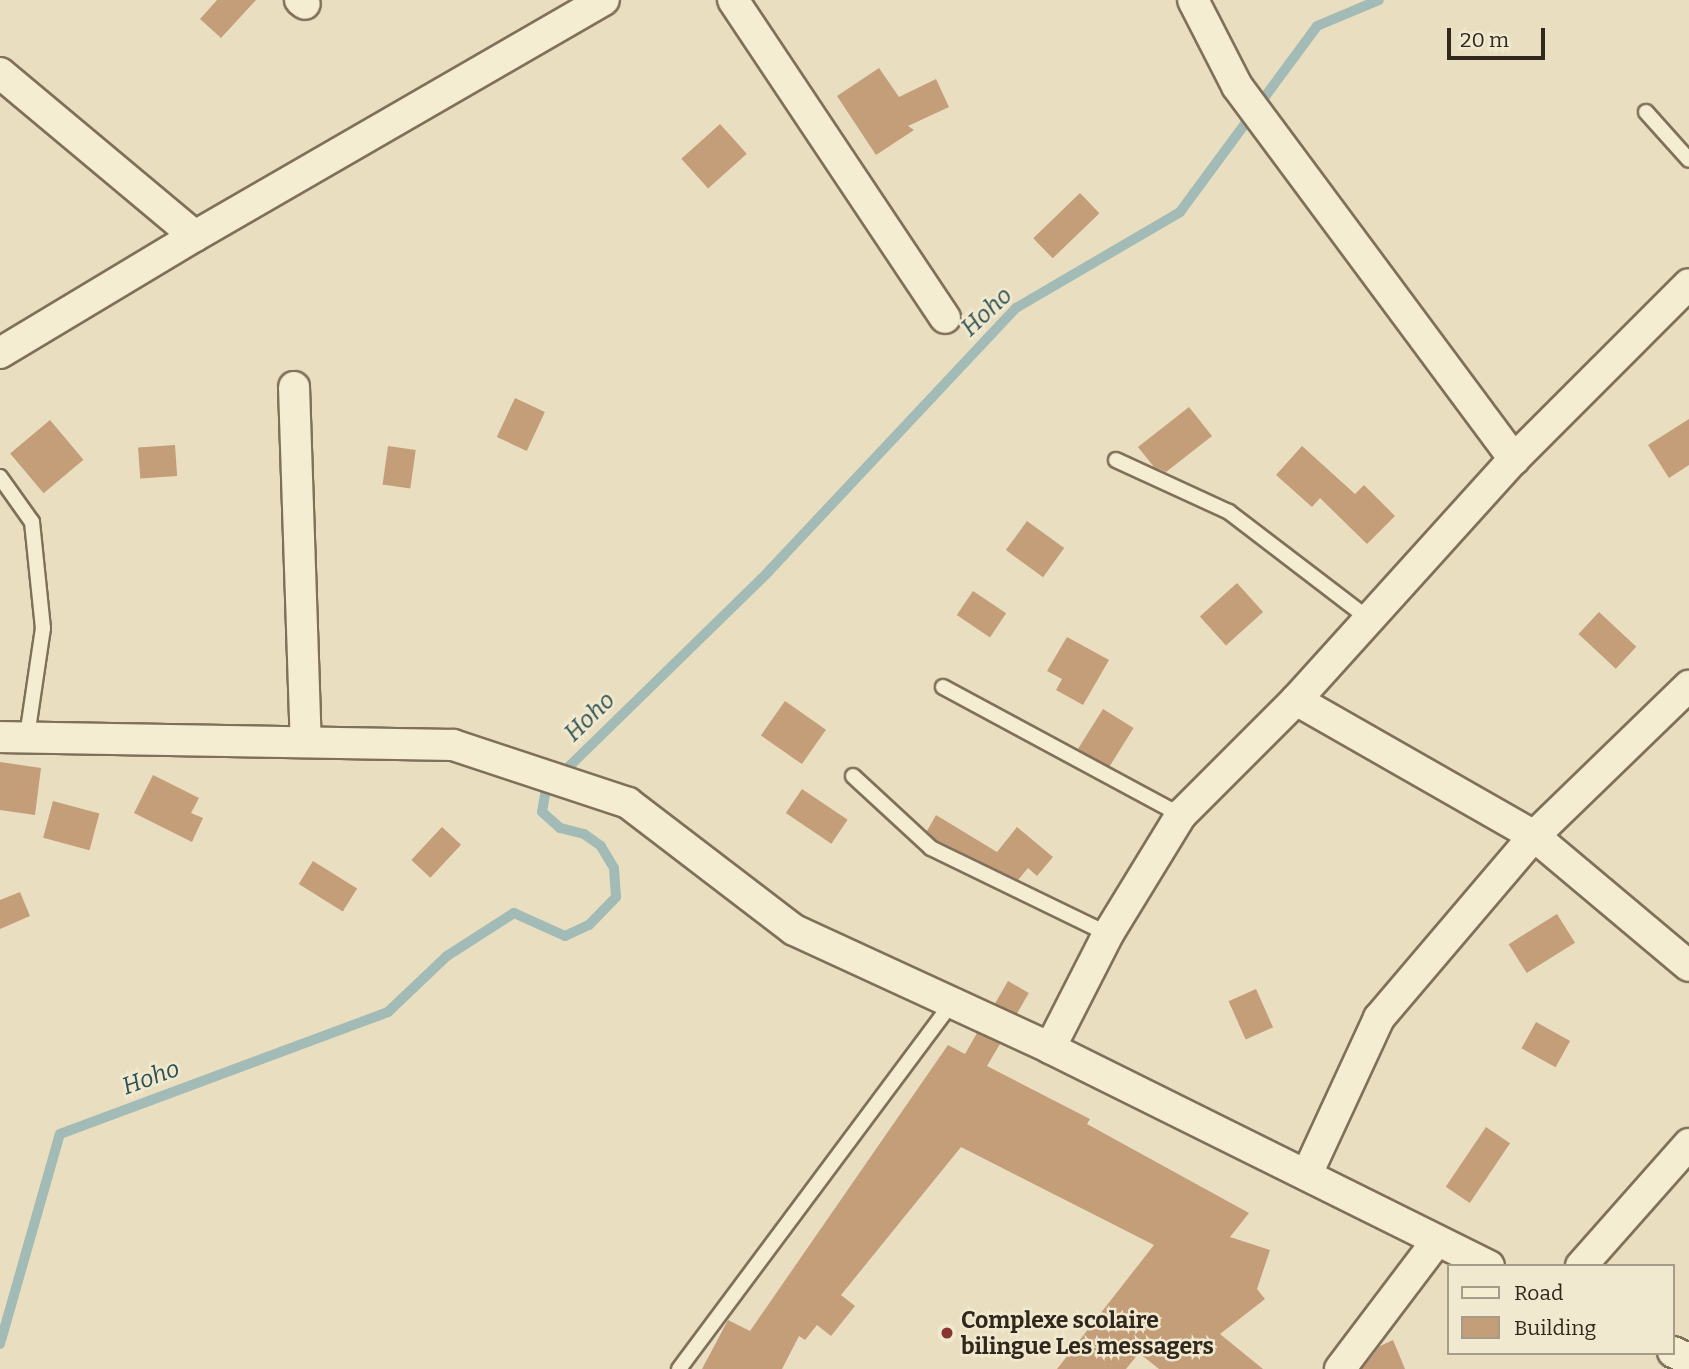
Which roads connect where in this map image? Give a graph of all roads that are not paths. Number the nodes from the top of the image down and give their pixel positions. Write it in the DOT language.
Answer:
graph roads {
  1 [pos="604,0"];
  2 [pos="733,0"];
  3 [pos="1193,0"];
  4 [pos="0,73"];
  5 [pos="1646,112"];
  6 [pos="1689,160"];
  7 [pos="195,236"];
  8 [pos="1684,297"];
  9 [pos="945,318"];
  10 [pos="0,353"];
  11 [pos="294,387"];
  12 [pos="1514,459"];
  13 [pos="1116,460"];
  14 [pos="0,477"];
  15 [pos="1369,619"];
  16 [pos="1689,686"];
  17 [pos="943,687"];
  18 [pos="1296,700"];
  19 [pos="14,737"];
  20 [pos="306,741"];
  21 [pos="853,776"];
  22 [pos="1181,815"];
  23 [pos="1534,836"];
  24 [pos="1108,934"];
  25 [pos="1689,967"];
  26 [pos="953,1002"];
  27 [pos="1050,1048"];
  28 [pos="1689,1144"];
  29 [pos="1307,1174"];
  30 [pos="1436,1242"];
  31 [pos="1485,1264"];
  32 [pos="1583,1264"];
  33 [pos="679,1369"];
  34 [pos="1340,1369"];
  1 -- 7 [label="street"];
  2 -- 9 [label="street"];
  3 -- 12 [label="street"];
  4 -- 7 [label="street"];
  5 -- 6 [label="lane"];
  7 -- 10 [label="street"];
  8 -- 12 [label="street"];
  11 -- 20 [label="street"];
  12 -- 15 [label="street"];
  13 -- 15 [label="lane"];
  14 -- 19 [label="lane"];
  15 -- 18 [label="street"];
  16 -- 23 [label="street"];
  17 -- 22 [label="lane"];
  18 -- 22 [label="street"];
  18 -- 23 [label="street"];
  19 -- 20 [label="street"];
  20 -- 26 [label="street"];
  21 -- 24 [label="lane"];
  22 -- 24 [label="street"];
  23 -- 25 [label="street"];
  23 -- 29 [label="street"];
  24 -- 27 [label="street"];
  26 -- 27 [label="street"];
  26 -- 33 [label="lane"];
  27 -- 29 [label="street"];
  28 -- 32 [label="street"];
  29 -- 30 [label="street"];
  30 -- 31 [label="street"];
  30 -- 34 [label="street"];
}
